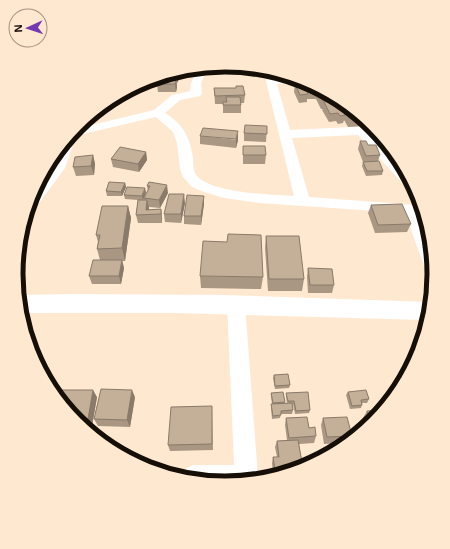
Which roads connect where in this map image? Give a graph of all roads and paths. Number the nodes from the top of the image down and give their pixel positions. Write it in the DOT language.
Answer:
graph roads {
  1 [pos="200,74"];
  2 [pos="280,80"];
  3 [pos="158,113"];
  4 [pos="83,131"];
  5 [pos="361,131"];
  6 [pos="366,131"];
  7 [pos="285,134"];
  8 [pos="63,154"];
  9 [pos="397,170"];
  10 [pos="41,191"];
  11 [pos="303,201"];
  12 [pos="425,246"];
  13 [pos="25,304"];
  14 [pos="236,304"];
  15 [pos="423,311"];
  16 [pos="246,475"];
  1 -- 3 [label="street"];
  2 -- 7 [label="street"];
  3 -- 4 [label="street"];
  3 -- 11 [label="street"];
  5 -- 6 [label="street"];
  5 -- 7 [label="street"];
  5 -- 9 [label="street"];
  7 -- 11 [label="street"];
  8 -- 10 [label="street"];
  11 -- 12 [label="street"];
  13 -- 14 [label="street"];
  14 -- 15 [label="street"];
  14 -- 16 [label="street"];
}
